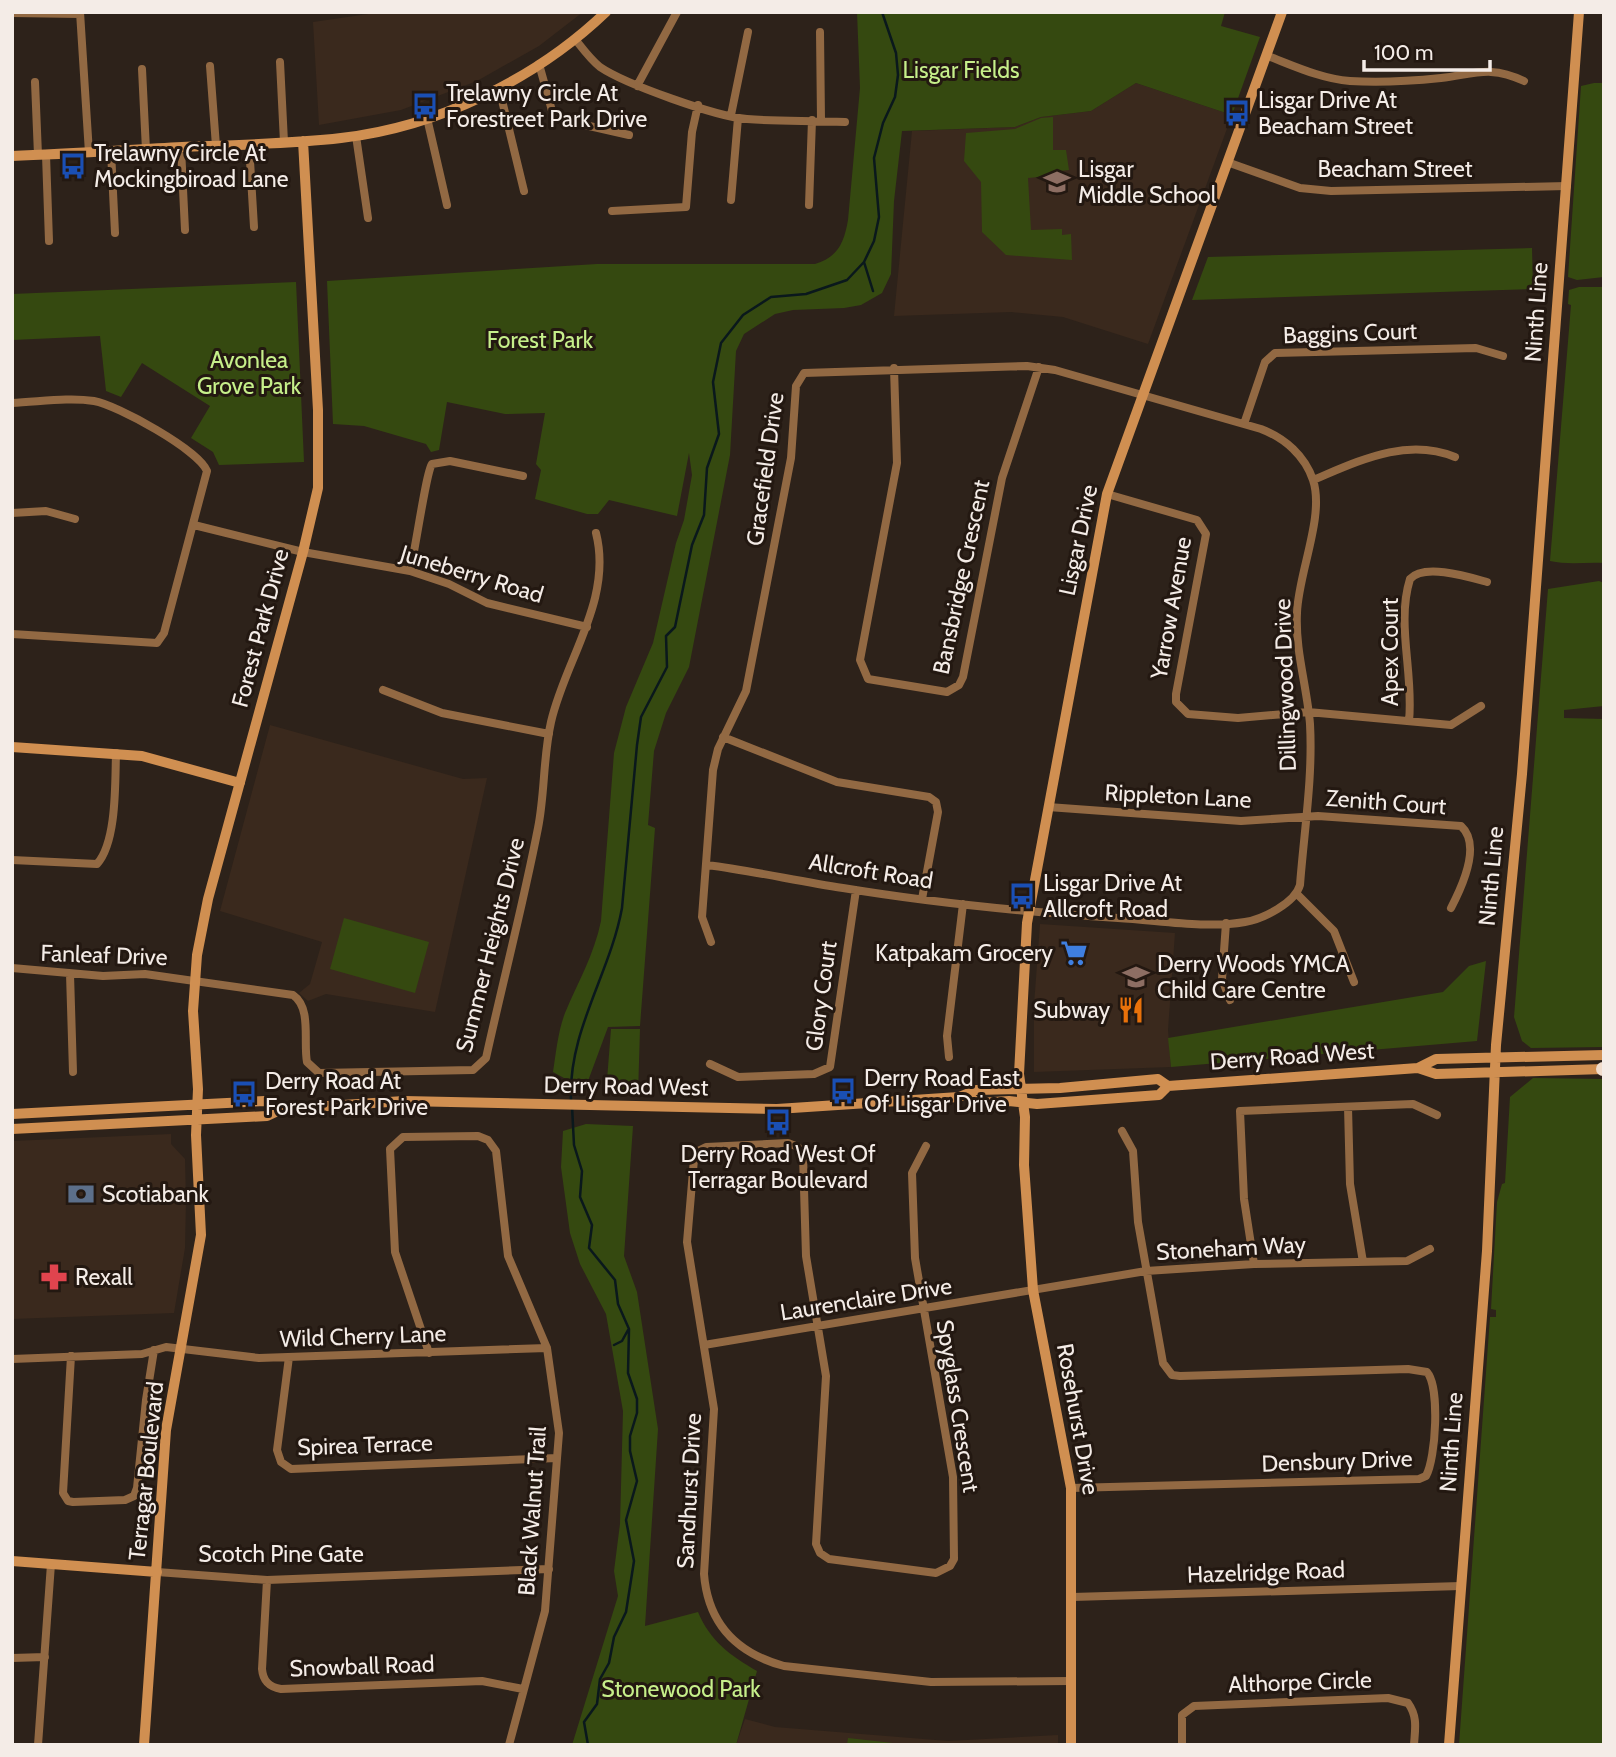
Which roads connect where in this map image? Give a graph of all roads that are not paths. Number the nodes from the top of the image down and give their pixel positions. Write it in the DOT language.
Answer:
graph roads {
  1 [pos="606,12"];
  2 [pos="677,12"];
  3 [pos="1282,12"];
  4 [pos="1579,12"];
  5 [pos="12,13"];
  6 [pos="80,13"];
  7 [pos="748,32"];
  8 [pos="820,32"];
  9 [pos="575,39"];
  10 [pos="1268,56"];
  11 [pos="279,62"];
  12 [pos="539,64"];
  13 [pos="210,66"];
  14 [pos="142,69"];
  15 [pos="1524,81"];
  16 [pos="35,82"];
  17 [pos="637,86"];
  18 [pos="499,88"];
  19 [pos="698,106"];
  20 [pos="735,117"];
  21 [pos="427,118"];
  22 [pos="811,120"];
  23 [pos="821,120"];
  24 [pos="845,122"];
  25 [pos="629,135"];
  26 [pos="356,136"];
  27 [pos="303,141"];
  28 [pos="284,142"];
  29 [pos="250,144"];
  30 [pos="216,146"];
  31 [pos="181,148"];
  32 [pos="146,150"];
  33 [pos="111,152"];
  34 [pos="89,153"];
  35 [pos="42,155"];
  36 [pos="12,156"];
  37 [pos="1227,162"];
  38 [pos="1567,186"];
  39 [pos="524,191"];
  40 [pos="731,200"];
  41 [pos="447,205"];
  42 [pos="809,205"];
  43 [pos="612,211"];
  44 [pos="368,218"];
  45 [pos="254,227"];
  46 [pos="185,229"];
  47 [pos="115,233"];
  48 [pos="49,241"];
  49 [pos="1503,356"];
  50 [pos="1039,367"];
  51 [pos="894,368"];
  52 [pos="1143,396"];
  53 [pos="12,403"];
  54 [pos="1244,424"];
  55 [pos="1455,457"];
  56 [pos="523,476"];
  57 [pos="1313,480"];
  58 [pos="1107,494"];
  59 [pos="12,513"];
  60 [pos="75,519"];
  61 [pos="194,525"];
  62 [pos="596,533"];
  63 [pos="303,552"];
  64 [pos="410,571"];
  65 [pos="1486,582"];
  66 [pos="587,627"];
  67 [pos="12,635"];
  68 [pos="383,690"];
  69 [pos="1481,706"];
  70 [pos="1308,712"];
  71 [pos="1409,721"];
  72 [pos="549,734"];
  73 [pos="723,737"];
  74 [pos="12,747"];
  75 [pos="116,753"];
  76 [pos="240,783"];
  77 [pos="1048,807"];
  78 [pos="1306,817"];
  79 [pos="12,860"];
  80 [pos="707,865"];
  81 [pos="856,890"];
  82 [pos="1297,894"];
  83 [pos="922,899"];
  84 [pos="963,904"];
  85 [pos="1451,908"];
  86 [pos="1029,911"];
  87 [pos="1226,923"];
  88 [pos="711,942"];
  89 [pos="12,968"];
  90 [pos="70,974"];
  91 [pos="194,979"];
  92 [pos="1354,982"];
  93 [pos="1230,1000"];
  94 [pos="1604,1055"];
  95 [pos="949,1057"];
  96 [pos="1495,1058"];
  97 [pos="710,1064"];
  98 [pos="1418,1068"];
  99 [pos="1604,1069"];
  100 [pos="73,1072"];
  101 [pos="1495,1072"];
  102 [pos="1168,1086"];
  103 [pos="1021,1088"];
  104 [pos="968,1096"];
  105 [pos="1023,1102"];
  106 [pos="197,1105"];
  107 [pos="1348,1107"];
  108 [pos="282,1110"];
  109 [pos="12,1114"];
  110 [pos="1437,1115"];
  111 [pos="197,1120"];
  112 [pos="12,1129"];
  113 [pos="1122,1131"];
  114 [pos="926,1146"];
  115 [pos="1430,1248"];
  116 [pos="1363,1262"];
  117 [pos="1254,1264"];
  118 [pos="1146,1271"];
  119 [pos="1033,1290"];
  120 [pos="924,1310"];
  121 [pos="817,1328"];
  122 [pos="704,1345"];
  123 [pos="181,1348"];
  124 [pos="547,1348"];
  125 [pos="154,1350"];
  126 [pos="429,1353"];
  127 [pos="71,1356"];
  128 [pos="289,1357"];
  129 [pos="12,1359"];
  130 [pos="557,1458"];
  131 [pos="1071,1488"];
  132 [pos="12,1561"];
  133 [pos="51,1564"];
  134 [pos="549,1569"];
  135 [pos="157,1572"];
  136 [pos="267,1580"];
  137 [pos="1461,1586"];
  138 [pos="1072,1597"];
  139 [pos="45,1657"];
  140 [pos="12,1658"];
  141 [pos="1070,1681"];
  142 [pos="523,1689"];
  143 [pos="38,1745"];
  144 [pos="144,1745"];
  145 [pos="509,1745"];
  146 [pos="1071,1745"];
  147 [pos="1182,1745"];
  148 [pos="1414,1745"];
  149 [pos="1449,1745"];
  1 -- 9 [label="street"];
  2 -- 17 [label="street"];
  3 -- 10 [label="street, Lisgar Drive"];
  4 -- 38 [label="street, Ninth Line"];
  5 -- 6 [label="street"];
  6 -- 34 [label="street"];
  7 -- 20 [label="street"];
  8 -- 23 [label="street"];
  9 -- 12 [label="street"];
  9 -- 17 [label="street"];
  10 -- 15 [label="street"];
  10 -- 37 [label="street, Lisgar Drive"];
  11 -- 28 [label="street"];
  12 -- 18 [label="street"];
  12 -- 25 [label="street"];
  13 -- 30 [label="street"];
  14 -- 32 [label="street"];
  16 -- 35 [label="street"];
  17 -- 19 [label="street"];
  18 -- 21 [label="street"];
  18 -- 39 [label="street"];
  19 -- 20 [label="street"];
  19 -- 43 [label="street"];
  20 -- 22 [label="street"];
  20 -- 40 [label="street"];
  21 -- 26 [label="street"];
  21 -- 41 [label="street"];
  22 -- 23 [label="street"];
  22 -- 42 [label="street"];
  23 -- 24 [label="street"];
  26 -- 27 [label="street"];
  26 -- 44 [label="street"];
  27 -- 28 [label="street"];
  27 -- 63 [label="street, Forest Park Drive"];
  28 -- 29 [label="street"];
  29 -- 30 [label="street"];
  29 -- 45 [label="street"];
  30 -- 31 [label="street"];
  31 -- 32 [label="street"];
  31 -- 46 [label="street"];
  32 -- 33 [label="street"];
  33 -- 34 [label="street"];
  33 -- 47 [label="street"];
  34 -- 35 [label="street"];
  35 -- 36 [label="street"];
  35 -- 48 [label="street"];
  37 -- 38 [label="street, Beacham Street"];
  37 -- 52 [label="street, Lisgar Drive"];
  38 -- 96 [label="street, Ninth Line"];
  49 -- 54 [label="street, Baggins Court"];
  50 -- 51 [label="street, Gracefield Drive"];
  50 -- 51 [label="street, Bansbridge Crescent"];
  50 -- 52 [label="street, Gracefield Drive"];
  51 -- 73 [label="street, Gracefield Drive"];
  52 -- 54 [label="street"];
  52 -- 58 [label="street, Lisgar Drive"];
  53 -- 61 [label="street"];
  54 -- 57 [label="street"];
  55 -- 57 [label="street"];
  56 -- 64 [label="street"];
  57 -- 70 [label="street, Dillingwood Drive"];
  58 -- 70 [label="street, Yarrow Avenue"];
  58 -- 77 [label="street, Lisgar Drive"];
  59 -- 60 [label="street"];
  61 -- 63 [label="street, Juneberry Road"];
  61 -- 67 [label="street"];
  62 -- 66 [label="street"];
  63 -- 64 [label="street, Juneberry Road"];
  63 -- 76 [label="street, Forest Park Drive"];
  64 -- 66 [label="street, Juneberry Road"];
  65 -- 71 [label="street, Apex Court"];
  66 -- 72 [label="street"];
  68 -- 72 [label="street"];
  69 -- 71 [label="street"];
  70 -- 71 [label="street"];
  70 -- 78 [label="street, Dillingwood Drive"];
  72 -- 91 [label="street, Summer Heights Drive"];
  73 -- 80 [label="street, Gracefield Drive"];
  73 -- 83 [label="street"];
  74 -- 75 [label="street"];
  75 -- 76 [label="street"];
  75 -- 79 [label="street"];
  76 -- 91 [label="street, Forest Park Drive"];
  77 -- 78 [label="street, Rippleton Lane"];
  77 -- 86 [label="street, Lisgar Drive"];
  78 -- 82 [label="street, Dillingwood Drive"];
  78 -- 85 [label="street, Zenith Court"];
  80 -- 81 [label="street, Allcroft Road"];
  80 -- 88 [label="street, Gracefield Drive"];
  81 -- 83 [label="street, Allcroft Road"];
  81 -- 97 [label="street, Glory Court"];
  82 -- 87 [label="street"];
  82 -- 92 [label="street"];
  83 -- 84 [label="street, Allcroft Road"];
  84 -- 86 [label="street, Allcroft Road"];
  84 -- 95 [label="street"];
  86 -- 87 [label="street"];
  86 -- 103 [label="street, Lisgar Drive"];
  87 -- 93 [label="street"];
  89 -- 90 [label="street, Fanleaf Drive"];
  90 -- 91 [label="street, Fanleaf Drive"];
  90 -- 100 [label="street"];
  91 -- 106 [label="street, Forest Park Drive"];
  94 -- 96 [label="street, Derry Road West"];
  96 -- 98 [label="street, Derry Road West"];
  96 -- 101 [label="street, Ninth Line"];
  98 -- 101 [label="street, Derry Road West"];
  98 -- 102 [label="street, Derry Road West"];
  99 -- 101 [label="street, Derry Road West"];
  101 -- 137 [label="street, Ninth Line"];
  102 -- 103 [label="street, Derry Road West"];
  102 -- 105 [label="street, Derry Road West"];
  103 -- 104 [label="street, Derry Road West"];
  103 -- 105 [label="street, Lisgar Drive"];
  104 -- 105 [label="street, Derry Road West"];
  104 -- 108 [label="street, Derry Road West"];
  105 -- 119 [label="street, Rosehurst Drive"];
  106 -- 108 [label="street, Derry Road West"];
  106 -- 109 [label="street, Derry Road West"];
  106 -- 111 [label="street, Forest Park Drive"];
  107 -- 110 [label="street"];
  107 -- 116 [label="street"];
  107 -- 117 [label="street"];
  108 -- 111 [label="street, Derry Road West"];
  111 -- 112 [label="street, Derry Road West"];
  111 -- 123 [label="street, Terragar Boulevard"];
  113 -- 118 [label="street"];
  114 -- 120 [label="street"];
  115 -- 116 [label="street, Stoneham Way"];
  116 -- 117 [label="street, Stoneham Way"];
  117 -- 118 [label="street, Stoneham Way"];
  118 -- 119 [label="street, Stoneham Way"];
  118 -- 131 [label="street, Densbury Drive"];
  119 -- 120 [label="street, Laurenclaire Drive"];
  119 -- 131 [label="street, Rosehurst Drive"];
  120 -- 121 [label="street, Laurenclaire Drive"];
  120 -- 121 [label="street, Spyglass Crescent"];
  121 -- 122 [label="street, Laurenclaire Drive"];
  121 -- 122 [label="street, Sandhurst Drive"];
  122 -- 141 [label="street, Sandhurst Drive"];
  123 -- 125 [label="street, Wild Cherry Lane"];
  123 -- 128 [label="street, Wild Cherry Lane"];
  123 -- 135 [label="street, Terragar Boulevard"];
  124 -- 126 [label="street, Wild Cherry Lane"];
  124 -- 126 [label="street, Black Walnut Trail"];
  124 -- 130 [label="street, Black Walnut Trail"];
  125 -- 127 [label="street, Wild Cherry Lane"];
  125 -- 127 [label="street"];
  126 -- 128 [label="street, Wild Cherry Lane"];
  127 -- 129 [label="street, Wild Cherry Lane"];
  128 -- 130 [label="street, Spirea Terrace"];
  130 -- 134 [label="street, Black Walnut Trail"];
  131 -- 138 [label="street, Rosehurst Drive"];
  132 -- 133 [label="street, Scotch Pine Gate"];
  133 -- 135 [label="street, Scotch Pine Gate"];
  133 -- 139 [label="street"];
  134 -- 136 [label="street, Scotch Pine Gate"];
  134 -- 142 [label="street, Black Walnut Trail"];
  135 -- 136 [label="street, Scotch Pine Gate"];
  135 -- 144 [label="street, Terragar Boulevard"];
  136 -- 142 [label="street, Snowball Road"];
  137 -- 138 [label="street, Hazelridge Road"];
  137 -- 149 [label="street, Ninth Line"];
  138 -- 141 [label="street, Rosehurst Drive"];
  139 -- 140 [label="street"];
  139 -- 143 [label="street"];
  141 -- 146 [label="street, Rosehurst Drive"];
  142 -- 145 [label="street, Black Walnut Trail"];
  147 -- 148 [label="street, Althorpe Circle"];
}
